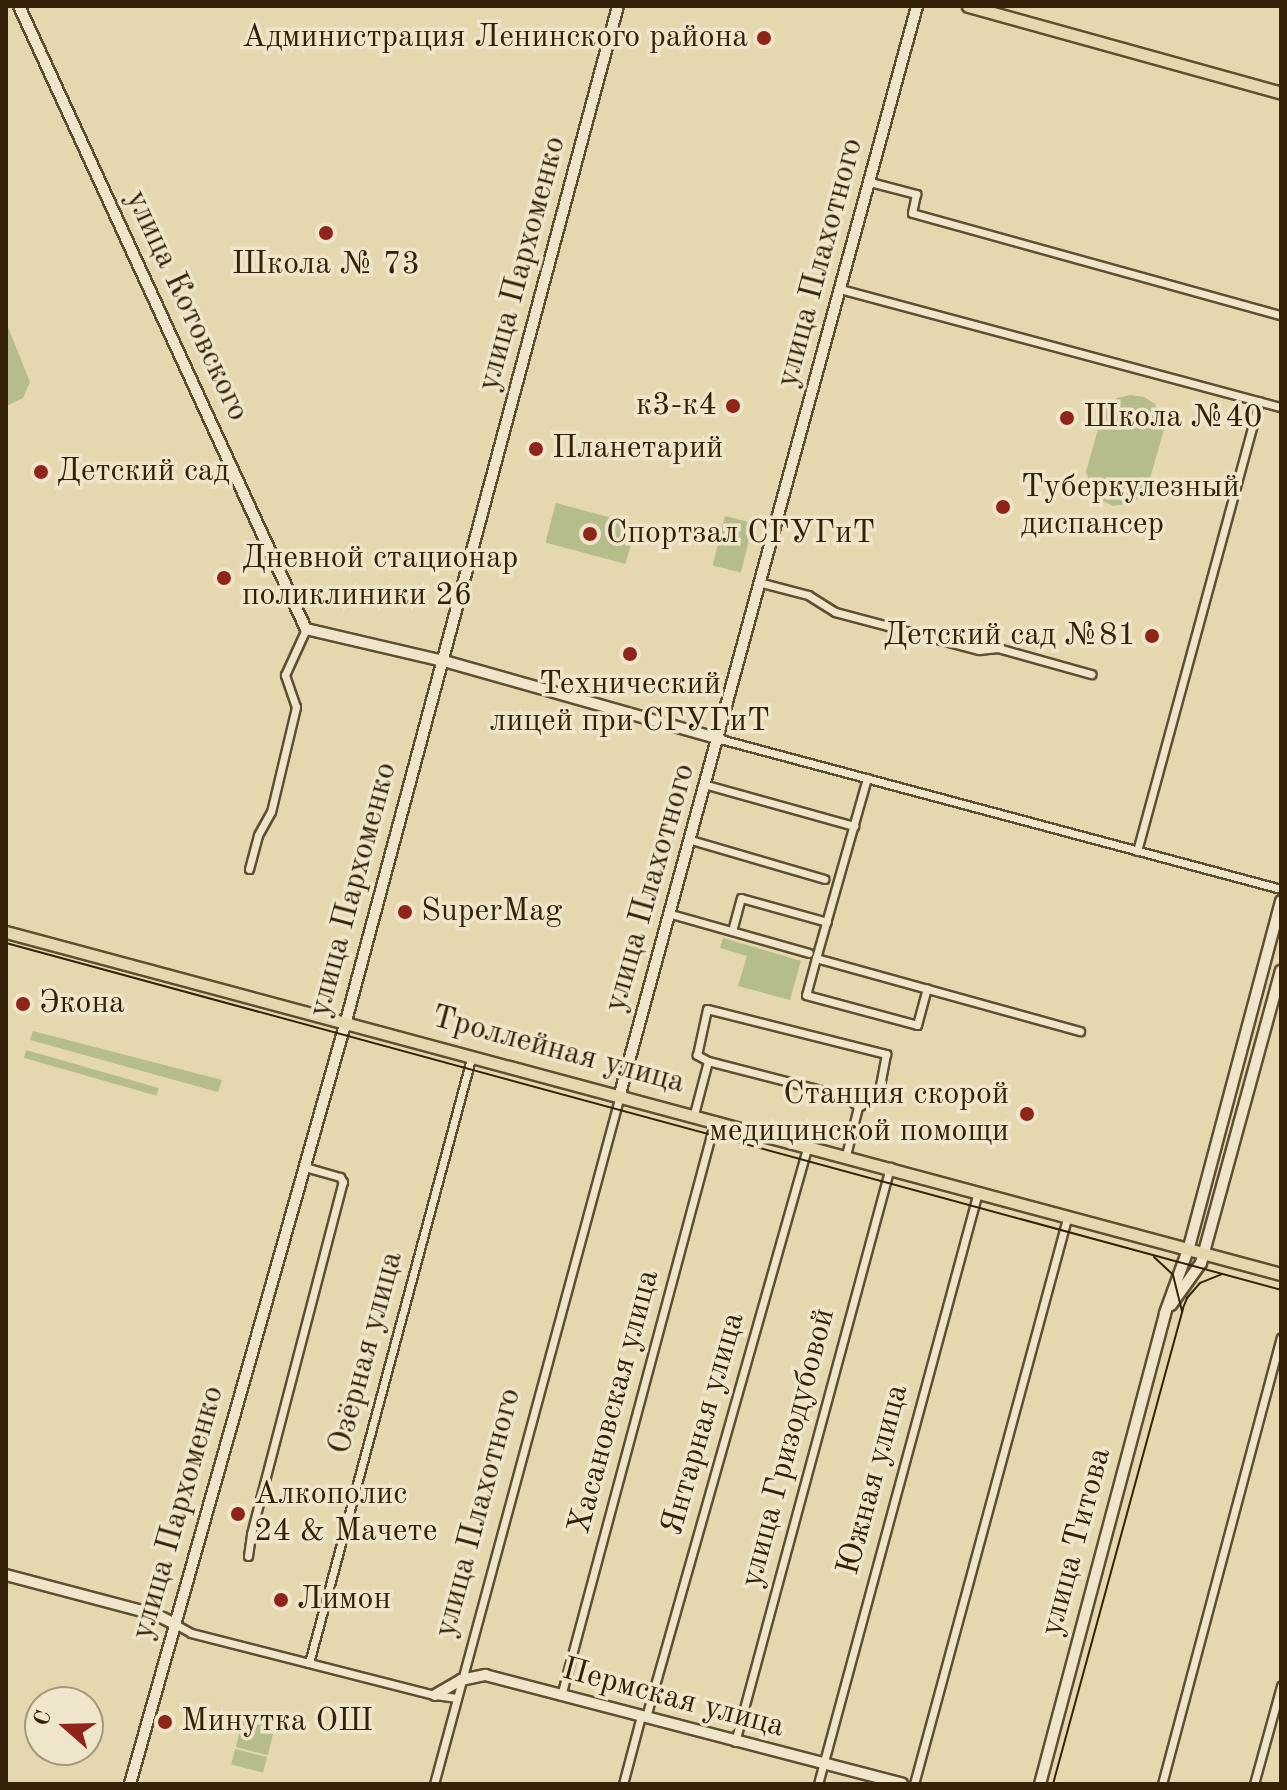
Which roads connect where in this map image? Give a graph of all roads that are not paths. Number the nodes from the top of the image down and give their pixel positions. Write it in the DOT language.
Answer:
graph roads {
  1 [pos="19,6"];
  2 [pos="618,6"];
  3 [pos="917,6"];
  4 [pos="968,6"];
  5 [pos="1281,93"];
  6 [pos="870,182"];
  7 [pos="840,289"];
  8 [pos="1281,315"];
  9 [pos="1259,401"];
  10 [pos="1281,407"];
  11 [pos="762,583"];
  12 [pos="306,629"];
  13 [pos="444,661"];
  14 [pos="1091,674"];
  15 [pos="720,739"];
  16 [pos="867,778"];
  17 [pos="707,785"];
  18 [pos="854,826"];
  19 [pos="691,840"];
  20 [pos="1137,851"];
  21 [pos="249,869"];
  22 [pos="824,879"];
  23 [pos="1281,889"];
  24 [pos="1281,901"];
  25 [pos="671,914"];
  26 [pos="827,922"];
  27 [pos="732,931"];
  28 [pos="6,932"];
  29 [pos="809,953"];
  30 [pos="816,958"];
  31 [pos="1281,971"];
  32 [pos="927,988"];
  33 [pos="346,1021"];
  34 [pos="1080,1031"];
  35 [pos="472,1055"];
  36 [pos="708,1061"];
  37 [pos="620,1094"];
  38 [pos="858,1107"];
  39 [pos="694,1114"];
  40 [pos="715,1120"];
  41 [pos="808,1145"];
  42 [pos="846,1155"];
  43 [pos="304,1167"];
  44 [pos="890,1167"];
  45 [pos="979,1190"];
  46 [pos="1068,1214"];
  47 [pos="1189,1247"];
  48 [pos="1205,1252"];
  49 [pos="1281,1274"];
  50 [pos="1165,1313"];
  51 [pos="1281,1338"];
  52 [pos="248,1556"];
  53 [pos="6,1575"];
  54 [pos="175,1624"];
  55 [pos="309,1663"];
  56 [pos="461,1680"];
  57 [pos="1281,1686"];
  58 [pos="435,1695"];
  59 [pos="561,1696"];
  60 [pos="457,1698"];
  61 [pos="644,1716"];
  62 [pos="735,1742"];
  63 [pos="823,1765"];
  64 [pos="130,1784"];
  65 [pos="434,1784"];
  66 [pos="623,1784"];
  67 [pos="818,1784"];
  68 [pos="902,1784"];
  69 [pos="914,1784"];
  70 [pos="1040,1784"];
  71 [pos="1162,1784"];
  72 [pos="1254,1784"];
  1 -- 12 [label="street, улица Котовского"];
  2 -- 13 [label="street, улица Пархоменко"];
  3 -- 6 [label="street, улица Плахотного"];
  4 -- 5 [label="main road"];
  6 -- 7 [label="street, улица Плахотного"];
  6 -- 8 [label="street"];
  7 -- 9 [label="street"];
  7 -- 11 [label="street, улица Плахотного"];
  9 -- 10 [label="street"];
  9 -- 20 [label="street"];
  11 -- 14 [label="street"];
  11 -- 15 [label="street, улица Плахотного"];
  12 -- 13 [label="street"];
  12 -- 21 [label="street"];
  13 -- 15 [label="street"];
  13 -- 33 [label="street, улица Пархоменко"];
  15 -- 16 [label="street"];
  15 -- 17 [label="street, улица Плахотного"];
  16 -- 18 [label="street"];
  16 -- 20 [label="street"];
  17 -- 18 [label="street"];
  17 -- 19 [label="street, улица Плахотного"];
  18 -- 26 [label="street"];
  19 -- 22 [label="street"];
  19 -- 25 [label="street, улица Плахотного"];
  20 -- 23 [label="street"];
  24 -- 47 [label="street, улица Титова"];
  25 -- 27 [label="street"];
  25 -- 37 [label="street, улица Плахотного"];
  26 -- 27 [label="street"];
  26 -- 30 [label="street"];
  27 -- 29 [label="street"];
  28 -- 33 [label="main road, Троллейная улица"];
  30 -- 32 [label="street"];
  30 -- 32 [label="street"];
  31 -- 48 [label="street, улица Титова"];
  32 -- 34 [label="street"];
  33 -- 35 [label="main road, Троллейная улица"];
  33 -- 43 [label="street, улица Пархоменко"];
  35 -- 37 [label="main road, Троллейная улица"];
  35 -- 55 [label="street, Озёрная улица"];
  36 -- 38 [label="street"];
  36 -- 38 [label="street"];
  36 -- 39 [label="street"];
  37 -- 39 [label="main road, Троллейная улица"];
  37 -- 56 [label="street, улица Плахотного"];
  38 -- 42 [label="street"];
  39 -- 40 [label="main road, Троллейная улица"];
  40 -- 41 [label="main road, Троллейная улица"];
  40 -- 59 [label="street, Хасановская улица"];
  41 -- 42 [label="main road, Троллейная улица"];
  41 -- 61 [label="street, Янтарная улица"];
  42 -- 44 [label="main road, Троллейная улица"];
  43 -- 52 [label="street"];
  43 -- 54 [label="street, улица Пархоменко"];
  44 -- 45 [label="main road, Троллейная улица"];
  44 -- 62 [label="street, улица Гризодубовой"];
  45 -- 46 [label="main road, Троллейная улица"];
  45 -- 63 [label="street, Южная улица"];
  46 -- 47 [label="main road, Троллейная улица"];
  46 -- 69 [label="street"];
  47 -- 48 [label="main road, Троллейная улица"];
  47 -- 50 [label="street, улица Титова"];
  48 -- 49 [label="main road, Троллейная улица"];
  48 -- 50 [label="street, улица Титова"];
  50 -- 70 [label="street, улица Титова"];
  51 -- 71 [label="street"];
  53 -- 54 [label="street"];
  54 -- 55 [label="street"];
  54 -- 64 [label="street, улица Пархоменко"];
  55 -- 58 [label="street"];
  56 -- 58 [label="street, Пермская улица"];
  56 -- 59 [label="street, Пермская улица"];
  56 -- 60 [label="street, улица Плахотного"];
  57 -- 72 [label="street"];
  58 -- 60 [label="street"];
  59 -- 61 [label="street, Пермская улица"];
  60 -- 65 [label="street, улица Плахотного"];
  61 -- 62 [label="street, Пермская улица"];
  61 -- 66 [label="street, Янтарная улица"];
  62 -- 63 [label="street, Пермская улица"];
  63 -- 67 [label="street, Южная улица"];
  63 -- 68 [label="street, Пермская улица"];
}
